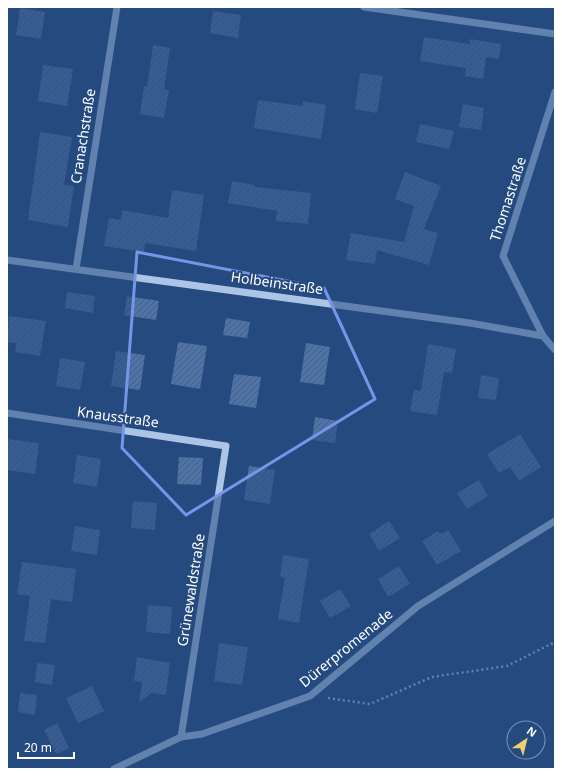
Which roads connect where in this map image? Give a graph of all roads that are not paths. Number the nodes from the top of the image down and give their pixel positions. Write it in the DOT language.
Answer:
graph roads {
  1 [pos="117,7"];
  2 [pos="364,7"];
  3 [pos="555,34"];
  4 [pos="555,92"];
  5 [pos="7,260"];
  6 [pos="76,269"];
  7 [pos="543,336"];
  8 [pos="555,350"];
  9 [pos="7,414"];
  10 [pos="226,446"];
  11 [pos="555,521"];
  12 [pos="181,737"];
  13 [pos="114,769"];
  1 -- 6 [label="street, Cranachstraße"];
  2 -- 3 [label="street"];
  4 -- 7 [label="street, Thomastraße"];
  5 -- 6 [label="street, Holbeinstraße"];
  6 -- 7 [label="street, Holbeinstraße"];
  7 -- 8 [label="street, Thomastraße"];
  9 -- 10 [label="street, Knausstraße"];
  10 -- 12 [label="street, Grünewaldstraße"];
  11 -- 12 [label="street, Dürerpromenade"];
  12 -- 13 [label="street, Dürerpromenade"];
}
